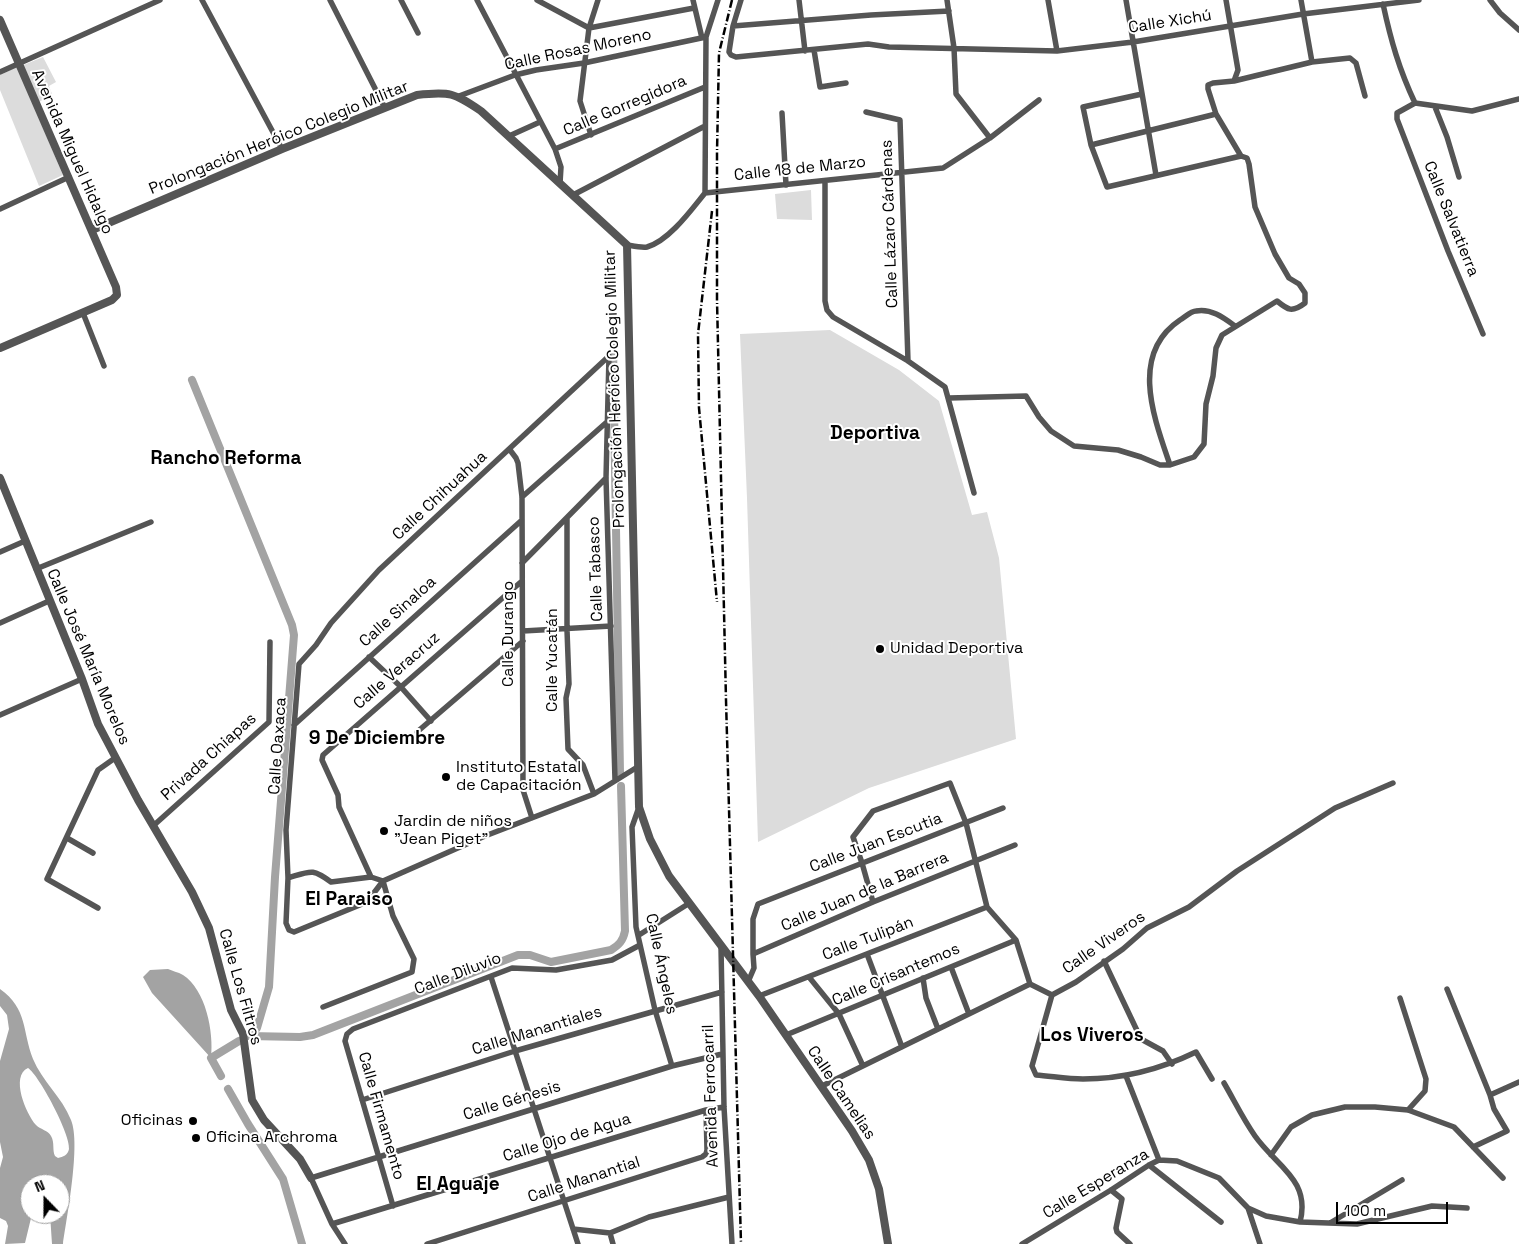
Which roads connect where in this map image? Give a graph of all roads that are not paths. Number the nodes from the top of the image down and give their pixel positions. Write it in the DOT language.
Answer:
graph roads {
  1 [pos="160,0"];
  2 [pos="202,0"];
  3 [pos="330,0"];
  4 [pos="401,0"];
  5 [pos="477,0"];
  6 [pos="537,0"];
  7 [pos="598,0"];
  8 [pos="693,0"];
  9 [pos="718,0"];
  10 [pos="741,0"];
  11 [pos="799,0"];
  12 [pos="947,0"];
  13 [pos="1048,0"];
  14 [pos="1126,0"];
  15 [pos="1226,0"];
  16 [pos="1301,0"];
  17 [pos="1418,0"];
  18 [pos="1490,0"];
  19 [pos="1366,3"];
  20 [pos="1383,4"];
  21 [pos="694,8"];
  22 [pos="949,11"];
  23 [pos="1303,14"];
  24 [pos="0,20"];
  25 [pos="801,21"];
  26 [pos="733,26"];
  27 [pos="1231,26"];
  28 [pos="589,28"];
  29 [pos="1519,30"];
  30 [pos="418,33"];
  31 [pos="704,38"];
  32 [pos="1133,42"];
  33 [pos="954,48"];
  34 [pos="814,50"];
  35 [pos="1057,50"];
  36 [pos="805,51"];
  37 [pos="1312,62"];
  38 [pos="18,64"];
  39 [pos="584,64"];
  40 [pos="0,72"];
  41 [pos="515,75"];
  42 [pos="1234,81"];
  43 [pos="846,83"];
  44 [pos="705,87"];
  45 [pos="1142,94"];
  46 [pos="459,96"];
  47 [pos="1365,96"];
  48 [pos="1519,99"];
  49 [pos="1039,100"];
  50 [pos="1415,103"];
  51 [pos="1435,107"];
  52 [pos="385,108"];
  53 [pos="866,112"];
  54 [pos="782,113"];
  55 [pos="1216,114"];
  56 [pos="540,122"];
  57 [pos="705,126"];
  58 [pos="1148,131"];
  59 [pos="591,135"];
  60 [pos="509,136"];
  61 [pos="990,138"];
  62 [pos="1092,145"];
  63 [pos="282,149"];
  64 [pos="555,149"];
  65 [pos="1242,156"];
  66 [pos="902,172"];
  67 [pos="1156,175"];
  68 [pos="69,177"];
  69 [pos="1459,178"];
  70 [pos="825,181"];
  71 [pos="560,183"];
  72 [pos="786,185"];
  73 [pos="705,193"];
  74 [pos="573,195"];
  75 [pos="0,209"];
  76 [pos="92,230"];
  77 [pos="627,245"];
  78 [pos="83,313"];
  79 [pos="1235,326"];
  80 [pos="1483,334"];
  81 [pos="0,348"];
  82 [pos="609,356"];
  83 [pos="908,361"];
  84 [pos="104,366"];
  85 [pos="949,398"];
  86 [pos="608,421"];
  87 [pos="510,450"];
  88 [pos="1170,465"];
  89 [pos="606,478"];
  90 [pos="1,482"];
  91 [pos="974,493"];
  92 [pos="522,498"];
  93 [pos="567,519"];
  94 [pos="522,520"];
  95 [pos="151,522"];
  96 [pos="25,541"];
  97 [pos="0,552"];
  98 [pos="522,563"];
  99 [pos="36,569"];
  100 [pos="522,581"];
  101 [pos="49,601"];
  102 [pos="0,622"];
  103 [pos="612,626"];
  104 [pos="567,630"];
  105 [pos="522,632"];
  106 [pos="523,641"];
  107 [pos="270,642"];
  108 [pos="369,657"];
  109 [pos="298,664"];
  110 [pos="82,679"];
  111 [pos="400,686"];
  112 [pos="0,715"];
  113 [pos="431,721"];
  114 [pos="294,725"];
  115 [pos="417,732"];
  116 [pos="115,758"];
  117 [pos="639,766"];
  118 [pos="615,780"];
  119 [pos="1393,783"];
  120 [pos="594,794"];
  121 [pos="640,807"];
  122 [pos="1004,808"];
  123 [pos="532,818"];
  124 [pos="966,823"];
  125 [pos="153,826"];
  126 [pos="67,838"];
  127 [pos="1016,846"];
  128 [pos="93,853"];
  129 [pos="977,861"];
  130 [pos="862,863"];
  131 [pos="371,877"];
  132 [pos="288,878"];
  133 [pos="383,881"];
  134 [pos="192,892"];
  135 [pos="873,902"];
  136 [pos="688,904"];
  137 [pos="987,907"];
  138 [pos="98,908"];
  139 [pos="639,935"];
  140 [pos="1016,940"];
  141 [pos="640,946"];
  142 [pos="721,947"];
  143 [pos="753,954"];
  144 [pos="867,954"];
  145 [pos="1104,961"];
  146 [pos="951,967"];
  147 [pos="740,971"];
  148 [pos="491,977"];
  149 [pos="809,977"];
  150 [pos="924,978"];
  151 [pos="748,982"];
  152 [pos="1030,984"];
  153 [pos="1447,989"];
  154 [pos="722,992"];
  155 [pos="1052,995"];
  156 [pos="759,996"];
  157 [pos="883,996"];
  158 [pos="1400,998"];
  159 [pos="323,1007"];
  160 [pos="656,1010"];
  161 [pos="839,1014"];
  162 [pos="969,1014"];
  163 [pos="938,1029"];
  164 [pos="347,1034"];
  165 [pos="786,1035"];
  166 [pos="902,1047"];
  167 [pos="515,1051"];
  168 [pos="722,1054"];
  169 [pos="1172,1064"];
  170 [pos="672,1066"];
  171 [pos="863,1066"];
  172 [pos="1126,1076"];
  173 [pos="1212,1079"];
  174 [pos="1519,1082"];
  175 [pos="1224,1083"];
  176 [pos="822,1086"];
  177 [pos="1490,1095"];
  178 [pos="362,1100"];
  179 [pos="724,1107"];
  180 [pos="534,1108"];
  181 [pos="706,1110"];
  182 [pos="1408,1110"];
  183 [pos="1473,1147"];
  184 [pos="1271,1155"];
  185 [pos="379,1157"];
  186 [pos="550,1158"];
  187 [pos="1159,1160"];
  188 [pos="1148,1165"];
  189 [pos="311,1178"];
  190 [pos="1503,1178"];
  191 [pos="1402,1180"];
  192 [pos="1112,1190"];
  193 [pos="729,1197"];
  194 [pos="564,1202"];
  195 [pos="393,1206"];
  196 [pos="1248,1208"];
  197 [pos="1467,1208"];
  198 [pos="1221,1222"];
  199 [pos="1300,1222"];
  200 [pos="1330,1223"];
  201 [pos="332,1224"];
  202 [pos="573,1229"];
  203 [pos="610,1233"];
  204 [pos="577,1243"];
  205 [pos="345,1244"];
  206 [pos="427,1244"];
  207 [pos="570,1244"];
  208 [pos="613,1244"];
  209 [pos="731,1244"];
  210 [pos="888,1244"];
  211 [pos="1022,1244"];
  212 [pos="1130,1244"];
  213 [pos="1260,1244"];
  1 -- 38 [label="street"];
  2 -- 63 [label="street"];
  3 -- 52 [label="street"];
  4 -- 30 [label="street"];
  5 -- 41 [label="street"];
  6 -- 28 [label="street"];
  7 -- 28 [label="street"];
  8 -- 21 [label="street"];
  9 -- 31 [label="street"];
  10 -- 26 [label="street"];
  11 -- 25 [label="street"];
  12 -- 22 [label="street"];
  13 -- 35 [label="street"];
  14 -- 32 [label="street"];
  15 -- 27 [label="street"];
  16 -- 23 [label="street"];
  17 -- 20 [label="street, Calle Xichú"];
  18 -- 29 [label="street"];
  19 -- 20 [label="street, Calle Xichú"];
  19 -- 23 [label="street, Calle Xichú"];
  20 -- 50 [label="street"];
  21 -- 28 [label="street"];
  21 -- 31 [label="street"];
  22 -- 25 [label="street"];
  22 -- 33 [label="street"];
  23 -- 27 [label="street, Calle Xichú"];
  23 -- 37 [label="street"];
  24 -- 38 [label="street, Avenida Miguel Hidalgo"];
  25 -- 26 [label="street"];
  25 -- 36 [label="street"];
  26 -- 36 [label="street, Calle Xichú"];
  27 -- 32 [label="street, Calle Xichú"];
  27 -- 42 [label="street"];
  28 -- 39 [label="street"];
  31 -- 39 [label="street, Calle Rosas Moreno"];
  31 -- 44 [label="street"];
  32 -- 35 [label="street, Calle Xichú"];
  32 -- 45 [label="street"];
  33 -- 34 [label="street, Calle Xichú"];
  33 -- 35 [label="street, Calle Xichú"];
  33 -- 61 [label="street"];
  34 -- 36 [label="street, Calle Xichú"];
  34 -- 43 [label="street"];
  37 -- 42 [label="street"];
  37 -- 47 [label="street"];
  38 -- 40 [label="street"];
  38 -- 68 [label="street, Avenida Miguel Hidalgo"];
  39 -- 41 [label="street, Calle Rosas Moreno"];
  39 -- 59 [label="street"];
  41 -- 46 [label="street, Calle Rosas Moreno"];
  41 -- 56 [label="street"];
  42 -- 55 [label="street"];
  44 -- 57 [label="street"];
  44 -- 59 [label="street, Calle Gorregidora"];
  45 -- 58 [label="street"];
  45 -- 62 [label="street"];
  46 -- 52 [label="street, Prolongación Heróico Colegio Militar"];
  46 -- 60 [label="street, Prolongación Heróico Colegio Militar"];
  48 -- 51 [label="street"];
  49 -- 61 [label="street, Calle 18 de Marzo"];
  50 -- 51 [label="street"];
  50 -- 80 [label="street, Calle Salvatierra"];
  51 -- 69 [label="street"];
  52 -- 63 [label="street, Prolongación Heróico Colegio Militar"];
  53 -- 66 [label="street, Calle Lázaro Cárdenas"];
  54 -- 72 [label="street"];
  55 -- 58 [label="street"];
  55 -- 65 [label="street"];
  56 -- 60 [label="street"];
  56 -- 64 [label="street"];
  57 -- 73 [label="street"];
  57 -- 74 [label="street"];
  58 -- 62 [label="street"];
  58 -- 67 [label="street"];
  59 -- 64 [label="street, Calle Gorregidora"];
  60 -- 71 [label="street, Prolongación Heróico Colegio Militar"];
  61 -- 66 [label="street, Calle 18 de Marzo"];
  62 -- 67 [label="street"];
  63 -- 76 [label="street, Prolongación Heróico Colegio Militar"];
  64 -- 71 [label="street"];
  65 -- 67 [label="street"];
  65 -- 79 [label="street"];
  66 -- 70 [label="street, Calle 18 de Marzo"];
  66 -- 83 [label="street, Calle Lázaro Cárdenas"];
  68 -- 75 [label="street"];
  68 -- 76 [label="street, Avenida Miguel Hidalgo"];
  70 -- 72 [label="street, Calle 18 de Marzo"];
  70 -- 83 [label="street"];
  71 -- 74 [label="street, Prolongación Heróico Colegio Militar"];
  72 -- 73 [label="street, Calle 18 de Marzo"];
  73 -- 77 [label="street"];
  74 -- 77 [label="street, Prolongación Heróico Colegio Militar"];
  76 -- 78 [label="street, Avenida Miguel Hidalgo"];
  77 -- 117 [label="street, Prolongación Heróico Colegio Militar"];
  78 -- 81 [label="street"];
  78 -- 84 [label="street"];
  79 -- 88 [label="street"];
  79 -- 88 [label="street"];
  82 -- 86 [label="street, Calle Tabasco"];
  82 -- 87 [label="street, Calle Chihuahua"];
  83 -- 85 [label="street"];
  85 -- 88 [label="street"];
  85 -- 91 [label="street"];
  86 -- 89 [label="street, Calle Tabasco"];
  86 -- 92 [label="street"];
  87 -- 92 [label="street, Calle Durango"];
  87 -- 109 [label="street, Calle Chihuahua"];
  89 -- 93 [label="street"];
  89 -- 103 [label="street, Calle Tabasco"];
  90 -- 96 [label="street, Calle José María Morelos"];
  92 -- 94 [label="street, Calle Durango"];
  93 -- 98 [label="street"];
  93 -- 104 [label="street, Calle Yucatán"];
  94 -- 98 [label="street, Calle Durango"];
  94 -- 108 [label="street, Calle Sinaloa"];
  95 -- 99 [label="street"];
  96 -- 97 [label="street"];
  96 -- 99 [label="street, Calle José María Morelos"];
  98 -- 100 [label="street, Calle Durango"];
  99 -- 101 [label="street, Calle José María Morelos"];
  100 -- 105 [label="street, Calle Durango"];
  100 -- 111 [label="street, Calle Veracruz"];
  101 -- 102 [label="street"];
  101 -- 110 [label="street, Calle José María Morelos"];
  103 -- 104 [label="street"];
  103 -- 118 [label="street, Calle Tabasco"];
  104 -- 105 [label="street"];
  104 -- 120 [label="street, Calle Yucatán"];
  105 -- 106 [label="street, Calle Durango"];
  106 -- 113 [label="street"];
  106 -- 123 [label="street, Calle Durango"];
  107 -- 125 [label="street, Privada Chiapas"];
  108 -- 111 [label="street"];
  108 -- 114 [label="street, Calle Sinaloa"];
  109 -- 114 [label="street, Calle Oaxaca"];
  110 -- 112 [label="street"];
  110 -- 116 [label="street, Calle José María Morelos"];
  111 -- 113 [label="street"];
  111 -- 131 [label="street, Calle Veracruz"];
  113 -- 115 [label="street"];
  114 -- 132 [label="street, Calle Oaxaca"];
  116 -- 125 [label="street, Calle José María Morelos"];
  116 -- 126 [label="street"];
  117 -- 118 [label="street"];
  117 -- 121 [label="street, Prolongación Heróico Colegio Militar"];
  118 -- 120 [label="street"];
  119 -- 145 [label="street, Calle Viveros"];
  120 -- 123 [label="street"];
  121 -- 136 [label="street, Prolongación Heróico Colegio Militar"];
  121 -- 139 [label="street, Calle Ángeles"];
  122 -- 124 [label="street, Calle Juan Escutia"];
  123 -- 133 [label="street"];
  124 -- 129 [label="street"];
  124 -- 130 [label="street, Calle Juan Escutia"];
  124 -- 130 [label="street"];
  125 -- 134 [label="street, Calle José María Morelos"];
  126 -- 128 [label="street"];
  126 -- 138 [label="street"];
  127 -- 129 [label="street, Calle Juan de la Barrera"];
  129 -- 135 [label="street, Calle Juan de la Barrera"];
  129 -- 137 [label="street"];
  130 -- 135 [label="street"];
  130 -- 143 [label="street, Calle Juan Escutia"];
  131 -- 132 [label="street"];
  131 -- 133 [label="street"];
  132 -- 133 [label="street, Calle Oaxaca"];
  133 -- 159 [label="street"];
  134 -- 189 [label="street, Calle Los Filtros"];
  135 -- 143 [label="street, Calle Juan de la Barrera"];
  136 -- 139 [label="street"];
  136 -- 142 [label="street, Prolongación Heróico Colegio Militar"];
  137 -- 140 [label="street"];
  137 -- 144 [label="street, Calle Tulipán"];
  139 -- 141 [label="street, Calle Ángeles"];
  140 -- 146 [label="street, Calle Crisantemos"];
  140 -- 152 [label="street"];
  141 -- 148 [label="street, Calle Diluvio"];
  141 -- 160 [label="street, Calle Ángeles"];
  142 -- 147 [label="street, Prolongación Heróico Colegio Militar"];
  142 -- 154 [label="street, Avenida Ferrocarril"];
  143 -- 151 [label="street"];
  144 -- 149 [label="street, Calle Tulipán"];
  144 -- 157 [label="street"];
  145 -- 155 [label="street, Calle Viveros"];
  145 -- 169 [label="street"];
  146 -- 150 [label="street, Calle Crisantemos"];
  146 -- 162 [label="street"];
  147 -- 151 [label="street, Calle Camelias"];
  148 -- 164 [label="street, Calle Diluvio"];
  148 -- 167 [label="street"];
  149 -- 156 [label="street, Calle Tulipán"];
  149 -- 161 [label="street"];
  150 -- 157 [label="street, Calle Crisantemos"];
  150 -- 163 [label="street"];
  151 -- 156 [label="street, Calle Camelias"];
  152 -- 155 [label="street"];
  152 -- 162 [label="street"];
  153 -- 177 [label="street"];
  154 -- 160 [label="street, Calle Manantiales"];
  154 -- 168 [label="street, Avenida Ferrocarril"];
  155 -- 172 [label="street"];
  156 -- 165 [label="street, Calle Camelias"];
  157 -- 161 [label="street, Calle Crisantemos"];
  157 -- 166 [label="street"];
  158 -- 182 [label="street"];
  160 -- 167 [label="street, Calle Manantiales"];
  160 -- 170 [label="street, Calle Ángeles"];
  161 -- 165 [label="street, Calle Crisantemos"];
  161 -- 171 [label="street"];
  162 -- 163 [label="street"];
  163 -- 166 [label="street"];
  164 -- 178 [label="street, Calle Firmamento"];
  165 -- 176 [label="street, Calle Camelias"];
  166 -- 171 [label="street"];
  167 -- 178 [label="street, Calle Manantiales"];
  167 -- 180 [label="street"];
  168 -- 170 [label="street, Calle Génesis"];
  168 -- 179 [label="street, Avenida Ferrocarril"];
  169 -- 172 [label="street"];
  169 -- 173 [label="street"];
  170 -- 180 [label="street, Calle Génesis"];
  171 -- 176 [label="street"];
  172 -- 187 [label="street"];
  174 -- 177 [label="street"];
  175 -- 184 [label="street"];
  176 -- 210 [label="street, Calle Camelias"];
  177 -- 183 [label="street"];
  178 -- 185 [label="street, Calle Firmamento"];
  179 -- 181 [label="street, Calle Ojo de Agua"];
  179 -- 193 [label="street, Avenida Ferrocarril"];
  180 -- 185 [label="street, Calle Génesis"];
  180 -- 186 [label="street"];
  181 -- 186 [label="street, Calle Ojo de Agua"];
  181 -- 194 [label="street, Calle Manantial"];
  182 -- 183 [label="street"];
  182 -- 184 [label="street"];
  183 -- 190 [label="street"];
  184 -- 199 [label="street"];
  185 -- 189 [label="street, Calle Génesis"];
  185 -- 195 [label="street, Calle Firmamento"];
  186 -- 194 [label="street"];
  186 -- 195 [label="street, Calle Ojo de Agua"];
  187 -- 188 [label="street, Calle Esperanza"];
  187 -- 196 [label="street, Calle Esperanza"];
  188 -- 192 [label="street, Calle Esperanza"];
  188 -- 198 [label="street"];
  189 -- 201 [label="street, Calle Los Filtros"];
  191 -- 200 [label="street"];
  192 -- 211 [label="street, Calle Esperanza"];
  192 -- 212 [label="street"];
  193 -- 203 [label="street"];
  193 -- 209 [label="street, Avenida Ferrocarril"];
  194 -- 202 [label="street"];
  194 -- 206 [label="street, Calle Manantial"];
  195 -- 201 [label="street, Calle Ojo de Agua"];
  196 -- 199 [label="street, Calle Esperanza"];
  196 -- 213 [label="street"];
  197 -- 200 [label="street, Calle Esperanza"];
  199 -- 200 [label="street, Calle Esperanza"];
  201 -- 205 [label="street, Calle Los Filtros"];
  202 -- 203 [label="street"];
  202 -- 204 [label="street"];
  203 -- 208 [label="street"];
  204 -- 207 [label="street"];
}
